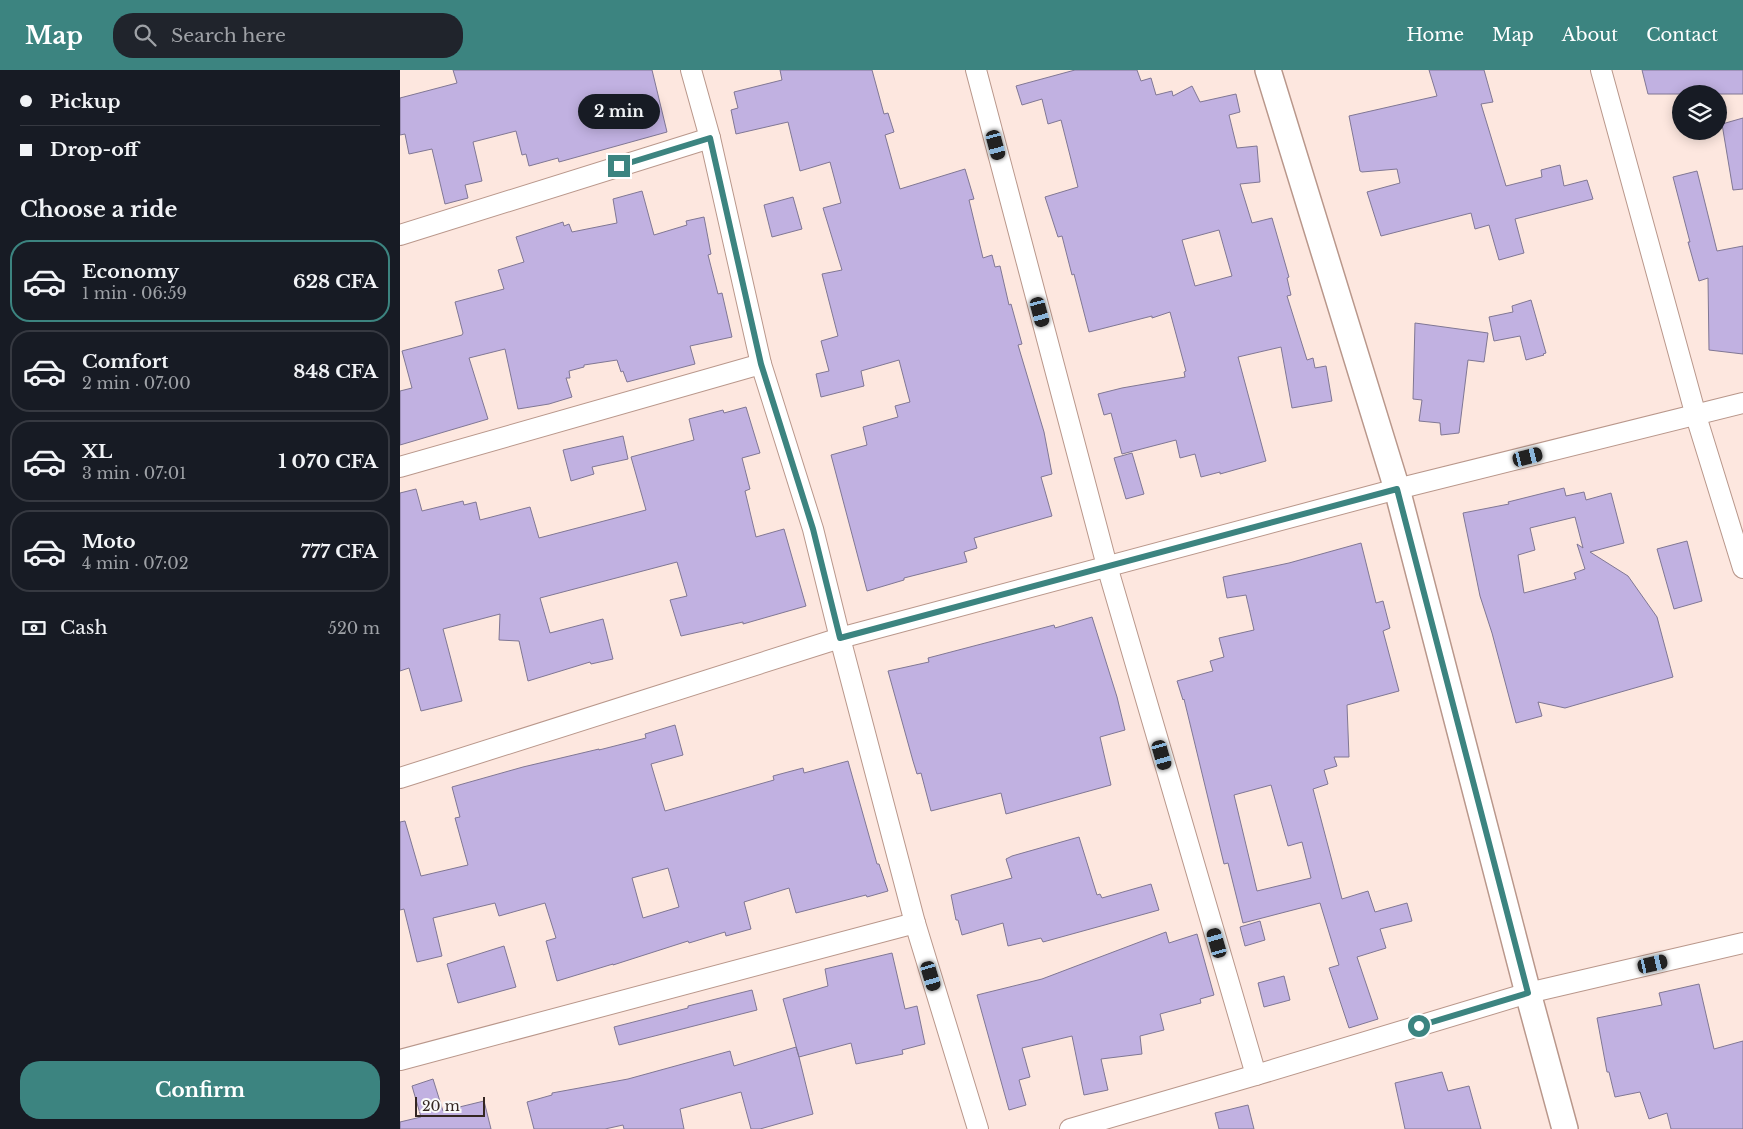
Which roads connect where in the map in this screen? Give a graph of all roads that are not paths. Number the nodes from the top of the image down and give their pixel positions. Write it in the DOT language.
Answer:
graph roads {
  1 [pos="691,70"];
  2 [pos="976,70"];
  3 [pos="1268,70"];
  4 [pos="1601,70"];
  5 [pos="710,138"];
  6 [pos="400,235"];
  7 [pos="761,364"];
  8 [pos="1743,404"];
  9 [pos="1696,416"];
  10 [pos="400,467"];
  11 [pos="1397,489"];
  12 [pos="1107,566"];
  13 [pos="1743,568"];
  14 [pos="840,638"];
  15 [pos="400,778"];
  16 [pos="915,923"];
  17 [pos="1743,943"];
  18 [pos="1528,993"];
  19 [pos="400,1060"];
  20 [pos="1256,1075"];
  21 [pos="978,1129"];
  22 [pos="1070,1129"];
  23 [pos="1566,1129"];
  1 -- 5 [label="street"];
  2 -- 12 [label="street"];
  3 -- 11 [label="street"];
  4 -- 9 [label="street"];
  5 -- 6 [label="street"];
  5 -- 7 [label="street"];
  7 -- 10 [label="street"];
  7 -- 14 [label="street"];
  8 -- 9 [label="street"];
  9 -- 11 [label="street"];
  9 -- 13 [label="street"];
  11 -- 12 [label="street"];
  11 -- 18 [label="street"];
  12 -- 14 [label="street"];
  12 -- 20 [label="street"];
  14 -- 15 [label="street"];
  14 -- 16 [label="street"];
  16 -- 19 [label="street"];
  16 -- 21 [label="street"];
  17 -- 18 [label="street"];
  18 -- 20 [label="street"];
  18 -- 23 [label="street"];
  20 -- 22 [label="street"];
}
